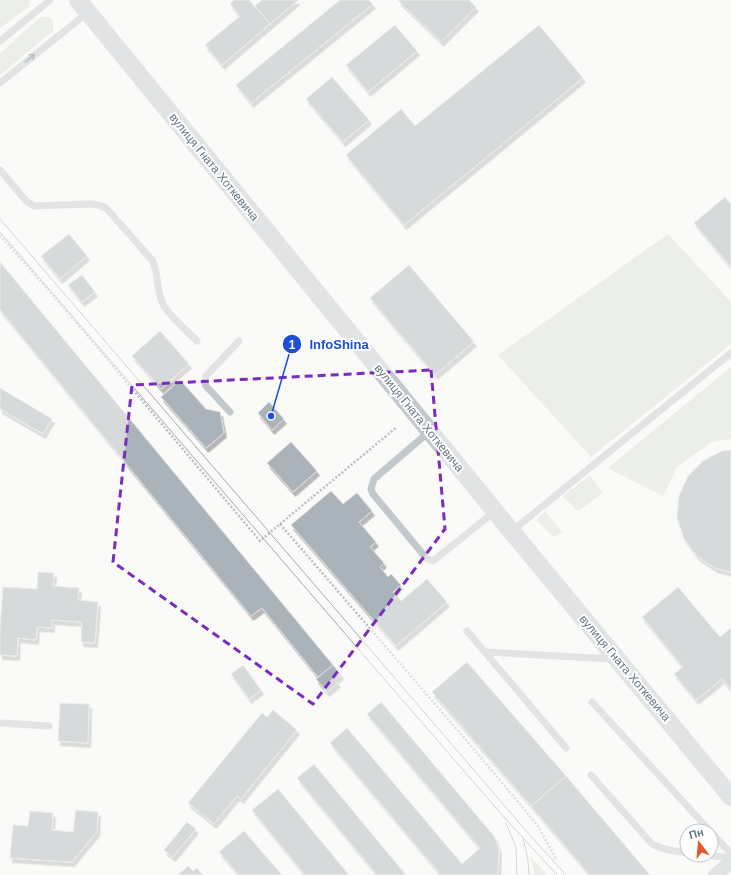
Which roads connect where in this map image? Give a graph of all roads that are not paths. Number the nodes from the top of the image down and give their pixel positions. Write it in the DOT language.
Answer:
graph roads {
  1 [pos="50,0"];
  2 [pos="83,6"];
  3 [pos="0,41"];
  4 [pos="0,83"];
  5 [pos="0,170"];
  6 [pos="197,341"];
  7 [pos="239,341"];
  8 [pos="731,353"];
  9 [pos="230,412"];
  10 [pos="430,431"];
  11 [pos="495,511"];
  12 [pos="512,532"];
  13 [pos="467,631"];
  14 [pos="485,652"];
  15 [pos="617,659"];
  16 [pos="592,702"];
  17 [pos="0,723"];
  18 [pos="49,726"];
  19 [pos="566,748"];
  20 [pos="591,775"];
  21 [pos="731,797"];
  22 [pos="702,823"];
  23 [pos="719,841"];
  24 [pos="679,851"];
  25 [pos="731,854"];
  26 [pos="719,856"];
  27 [pos="731,858"];
  28 [pos="731,862"];
  29 [pos="715,875"];
  1 -- 3 [label="lane"];
  4 -- 2 [label="lane, one-way"];
  2 -- 10 [label="street, вулиця Гната Хоткевича"];
  5 -- 6 [label="lane"];
  7 -- 9 [label="lane"];
  8 -- 12 [label="lane"];
  10 -- 11 [label="street, вулиця Гната Хоткевича"];
  10 -- 11 [label="lane"];
  11 -- 12 [label="street, вулиця Гната Хоткевича"];
  12 -- 15 [label="street, вулиця Гната Хоткевича"];
  13 -- 14 [label="lane"];
  14 -- 15 [label="lane"];
  14 -- 19 [label="lane"];
  15 -- 21 [label="street, вулиця Гната Хоткевича"];
  16 -- 22 [label="lane"];
  17 -- 18 [label="lane"];
  20 -- 24 [label="lane"];
  23 -- 25 [label="lane"];
  26 -- 27 [label="lane"];
  28 -- 29 [label="street"];
}
